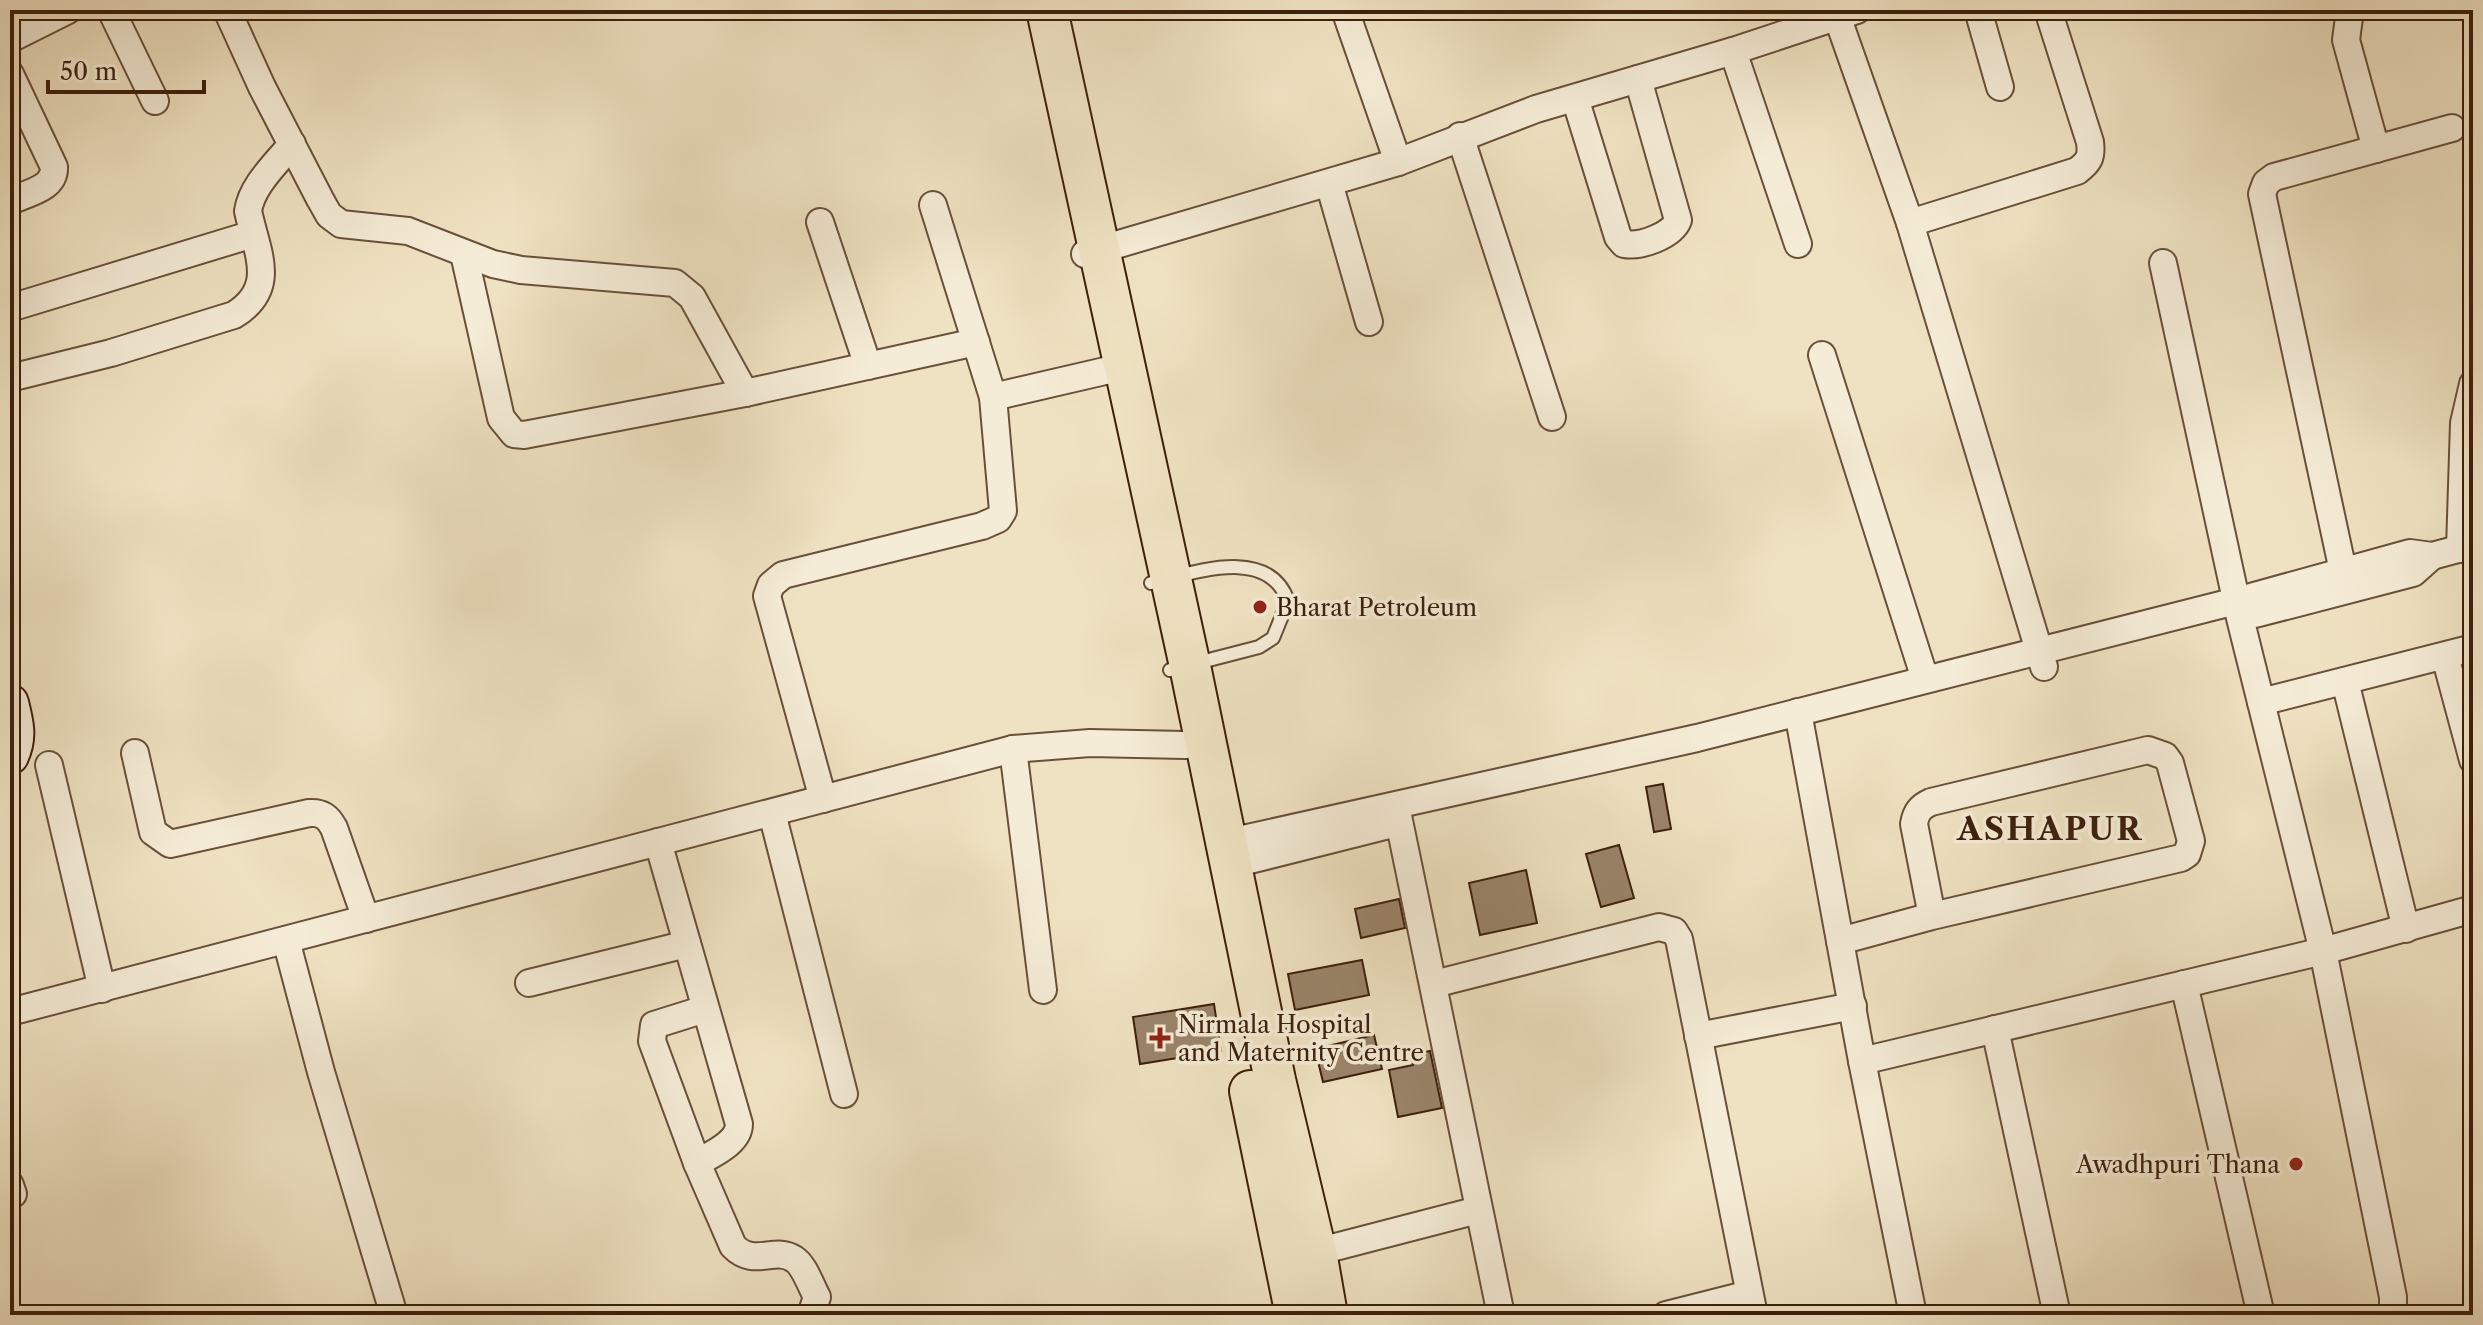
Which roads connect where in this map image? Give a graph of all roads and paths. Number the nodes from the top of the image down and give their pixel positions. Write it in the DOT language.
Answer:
graph roads {
  1 [pos="68,10"];
  2 [pos="111,10"];
  3 [pos="227,10"];
  4 [pos="1027,10"];
  5 [pos="1047,10"];
  6 [pos="1345,10"];
  7 [pos="1978,10"];
  8 [pos="2048,10"];
  9 [pos="2350,10"];
  10 [pos="1847,13"];
  11 [pos="11,37"];
  12 [pos="1733,51"];
  13 [pos="10,74"];
  14 [pos="1638,79"];
  15 [pos="2000,87"];
  16 [pos="1575,98"];
  17 [pos="155,101"];
  18 [pos="2452,128"];
  19 [pos="1460,136"];
  20 [pos="292,144"];
  21 [pos="2376,149"];
  22 [pos="1398,162"];
  23 [pos="1329,183"];
  24 [pos="10,201"];
  25 [pos="933,205"];
  26 [pos="820,222"];
  27 [pos="1910,223"];
  28 [pos="253,234"];
  29 [pos="1798,244"];
  30 [pos="1090,252"];
  31 [pos="464,254"];
  32 [pos="2163,263"];
  33 [pos="10,308"];
  34 [pos="1369,322"];
  35 [pos="976,342"];
  36 [pos="1822,355"];
  37 [pos="868,366"];
  38 [pos="1105,371"];
  39 [pos="10,378"];
  40 [pos="2473,384"];
  41 [pos="745,393"];
  42 [pos="993,397"];
  43 [pos="1552,417"];
  44 [pos="2467,547"];
  45 [pos="2432,556"];
  46 [pos="2343,571"];
  47 [pos="1161,580"];
  48 [pos="2238,609"];
  49 [pos="2473,648"];
  50 [pos="2445,656"];
  51 [pos="2041,659"];
  52 [pos="1180,668"];
  53 [pos="1925,679"];
  54 [pos="2345,681"];
  55 [pos="2261,702"];
  56 [pos="10,703"];
  57 [pos="1799,719"];
  58 [pos="1185,745"];
  59 [pos="1013,749"];
  60 [pos="135,753"];
  61 [pos="10,756"];
  62 [pos="2473,760"];
  63 [pos="49,765"];
  64 [pos="823,799"];
  65 [pos="772,813"];
  66 [pos="1398,814"];
  67 [pos="658,842"];
  68 [pos="1228,854"];
  69 [pos="2473,909"];
  70 [pos="1932,916"];
  71 [pos="366,919"];
  72 [pos="2406,929"];
  73 [pos="286,940"];
  74 [pos="1840,941"];
  75 [pos="687,944"];
  76 [pos="2323,951"];
  77 [pos="529,983"];
  78 [pos="1434,984"];
  79 [pos="2184,984"];
  80 [pos="102,989"];
  81 [pos="1043,990"];
  82 [pos="1853,1006"];
  83 [pos="705,1009"];
  84 [pos="10,1012"];
  85 [pos="1995,1029"];
  86 [pos="1698,1036"];
  87 [pos="1862,1061"];
  88 [pos="844,1094"];
  89 [pos="697,1163"];
  90 [pos="1478,1210"];
  91 [pos="1316,1252"];
  92 [pos="1751,1305"];
  93 [pos="394,1315"];
  94 [pos="811,1315"];
  95 [pos="1296,1315"];
  96 [pos="1327,1315"];
  97 [pos="1501,1315"];
  98 [pos="1666,1315"];
  99 [pos="1913,1315"];
  100 [pos="2057,1315"];
  101 [pos="2261,1315"];
  102 [pos="2393,1315"];
  1 -- 11 [label="street"];
  2 -- 17 [label="street"];
  3 -- 20 [label="street"];
  4 -- 30 [label="main road"];
  5 -- 30 [label="main road"];
  6 -- 22 [label="street"];
  7 -- 15 [label="street"];
  8 -- 27 [label="street"];
  9 -- 21 [label="street"];
  10 -- 12 [label="street"];
  10 -- 27 [label="street"];
  12 -- 14 [label="street"];
  12 -- 29 [label="street"];
  13 -- 24 [label="street"];
  14 -- 16 [label="street"];
  14 -- 16 [label="street"];
  16 -- 19 [label="street"];
  18 -- 21 [label="street"];
  19 -- 22 [label="street"];
  19 -- 43 [label="street"];
  20 -- 28 [label="street"];
  20 -- 31 [label="street"];
  21 -- 46 [label="street"];
  22 -- 23 [label="street"];
  23 -- 30 [label="street"];
  23 -- 34 [label="street"];
  25 -- 35 [label="street"];
  26 -- 37 [label="street"];
  27 -- 51 [label="street"];
  28 -- 33 [label="street"];
  28 -- 39 [label="street"];
  30 -- 38 [label="main road"];
  30 -- 47 [label="main road"];
  31 -- 41 [label="street"];
  31 -- 41 [label="street"];
  32 -- 48 [label="street"];
  35 -- 37 [label="street"];
  35 -- 42 [label="street"];
  36 -- 53 [label="street"];
  37 -- 41 [label="street"];
  38 -- 42 [label="street"];
  38 -- 47 [label="main road"];
  40 -- 44 [label="street"];
  42 -- 64 [label="street"];
  44 -- 45 [label="street"];
  45 -- 46 [label="street"];
  45 -- 48 [label="street"];
  46 -- 48 [label="street"];
  47 -- 52 [label="main road"];
  47 -- 52 [label="lane"];
  48 -- 51 [label="street"];
  48 -- 55 [label="street"];
  49 -- 50 [label="street"];
  50 -- 54 [label="street"];
  50 -- 62 [label="street"];
  51 -- 53 [label="street"];
  51 -- 57 [label="street"];
  52 -- 58 [label="main road"];
  52 -- 68 [label="main road"];
  53 -- 57 [label="street"];
  54 -- 55 [label="street"];
  54 -- 72 [label="street"];
  55 -- 76 [label="street"];
  56 -- 61 [label="street"];
  57 -- 66 [label="street"];
  57 -- 74 [label="street"];
  58 -- 59 [label="street"];
  58 -- 95 [label="main road"];
  59 -- 64 [label="street"];
  59 -- 81 [label="street"];
  60 -- 71 [label="street"];
  63 -- 80 [label="street"];
  64 -- 65 [label="street"];
  65 -- 67 [label="street"];
  65 -- 88 [label="street"];
  66 -- 68 [label="street"];
  66 -- 78 [label="street"];
  67 -- 71 [label="street"];
  67 -- 75 [label="street"];
  68 -- 91 [label="main road"];
  69 -- 72 [label="street"];
  70 -- 70 [label="street"];
  70 -- 74 [label="street"];
  71 -- 73 [label="street"];
  72 -- 76 [label="street"];
  73 -- 80 [label="street"];
  73 -- 93 [label="street"];
  74 -- 82 [label="street"];
  75 -- 77 [label="street"];
  75 -- 83 [label="street"];
  76 -- 79 [label="street"];
  76 -- 102 [label="street"];
  78 -- 86 [label="street"];
  78 -- 90 [label="street"];
  79 -- 85 [label="street"];
  79 -- 101 [label="street"];
  80 -- 84 [label="street"];
  82 -- 86 [label="street"];
  82 -- 87 [label="street"];
  83 -- 89 [label="street"];
  83 -- 89 [label="street"];
  85 -- 87 [label="street"];
  85 -- 100 [label="street"];
  86 -- 92 [label="street"];
  87 -- 99 [label="street"];
  89 -- 94 [label="street"];
  90 -- 91 [label="street"];
  90 -- 97 [label="street"];
  91 -- 96 [label="main road"];
  92 -- 98 [label="street"];
}
